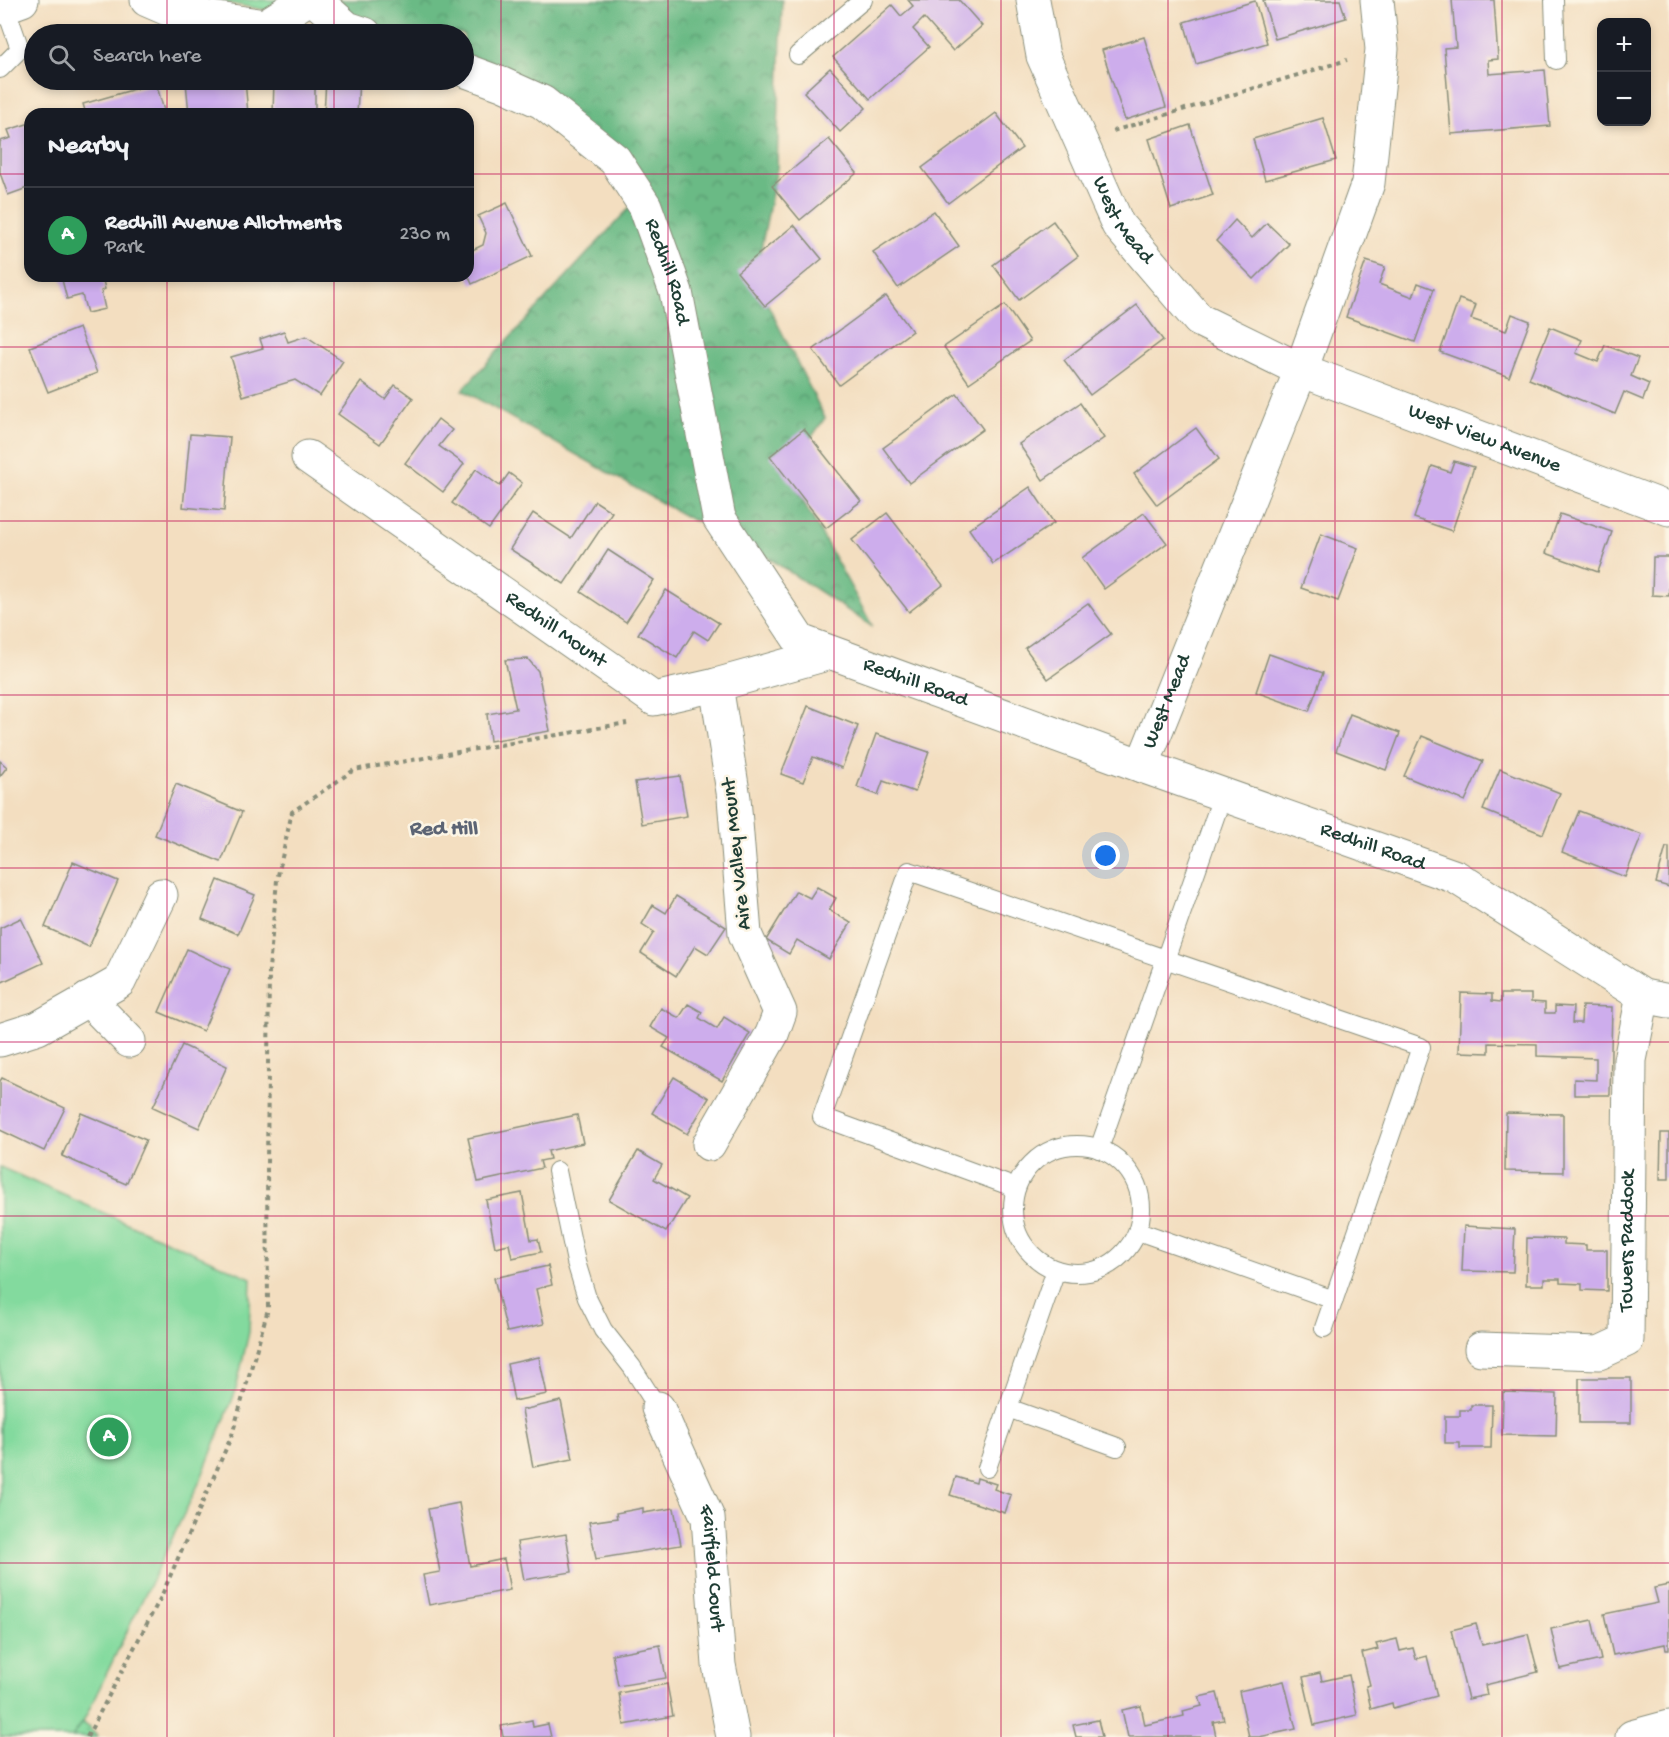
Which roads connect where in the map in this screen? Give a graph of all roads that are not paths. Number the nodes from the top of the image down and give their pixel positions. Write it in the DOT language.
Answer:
graph roads {
  1 [pos="147,0"];
  2 [pos="306,0"];
  3 [pos="315,0"];
  4 [pos="863,0"];
  5 [pos="1032,0"];
  6 [pos="1377,0"];
  7 [pos="1554,0"];
  8 [pos="9,5"];
  9 [pos="251,24"];
  10 [pos="268,24"];
  11 [pos="347,24"];
  12 [pos="798,55"];
  13 [pos="1556,60"];
  14 [pos="0,69"];
  15 [pos="474,74"];
  16 [pos="1300,370"];
  17 [pos="308,457"];
  18 [pos="1669,509"];
  19 [pos="830,653"];
  20 [pos="716,685"];
  21 [pos="1142,766"];
  22 [pos="1223,794"];
  23 [pos="161,895"];
  24 [pos="1166,959"];
  25 [pos="1656,998"];
  26 [pos="88,999"];
  27 [pos="0,1040"];
  28 [pos="129,1041"];
  29 [pos="709,1144"];
  30 [pos="1099,1149"];
  31 [pos="557,1172"];
  32 [pos="1016,1188"];
  33 [pos="1138,1231"];
  34 [pos="1056,1270"];
  35 [pos="1334,1300"];
  36 [pos="1324,1328"];
  37 [pos="1481,1349"];
  38 [pos="658,1408"];
  39 [pos="1008,1408"];
  40 [pos="1117,1447"];
  41 [pos="987,1468"];
  42 [pos="1669,1727"];
  43 [pos="733,1737"];
  44 [pos="1632,1737"];
  1 -- 9 [label="street"];
  2 -- 10 [label="street"];
  3 -- 11 [label="street"];
  4 -- 12 [label="lane"];
  5 -- 16 [label="street, West Mead"];
  6 -- 16 [label="street, West Mead"];
  7 -- 13 [label="lane"];
  8 -- 14 [label="lane"];
  15 -- 19 [label="street, Redhill Road"];
  16 -- 18 [label="street, West View Avenue"];
  16 -- 21 [label="street, West Mead"];
  17 -- 20 [label="street, Redhill Mount"];
  19 -- 20 [label="street"];
  19 -- 21 [label="street, Redhill Road"];
  20 -- 29 [label="street, Aire Valley Mount"];
  21 -- 22 [label="street, Redhill Road"];
  22 -- 24 [label="lane"];
  22 -- 25 [label="street, Redhill Road"];
  23 -- 26 [label="street"];
  24 -- 30 [label="lane"];
  24 -- 32 [label="lane"];
  24 -- 35 [label="lane"];
  25 -- 37 [label="street, Towers Paddock"];
  26 -- 27 [label="street"];
  26 -- 28 [label="street"];
  30 -- 32 [label="lane"];
  30 -- 33 [label="lane"];
  31 -- 38 [label="lane"];
  32 -- 34 [label="lane"];
  33 -- 34 [label="lane"];
  33 -- 35 [label="lane"];
  34 -- 39 [label="lane"];
  35 -- 36 [label="lane"];
  38 -- 43 [label="street, Fairfield Court"];
  39 -- 40 [label="lane"];
  39 -- 41 [label="lane"];
  42 -- 44 [label="street"];
}
